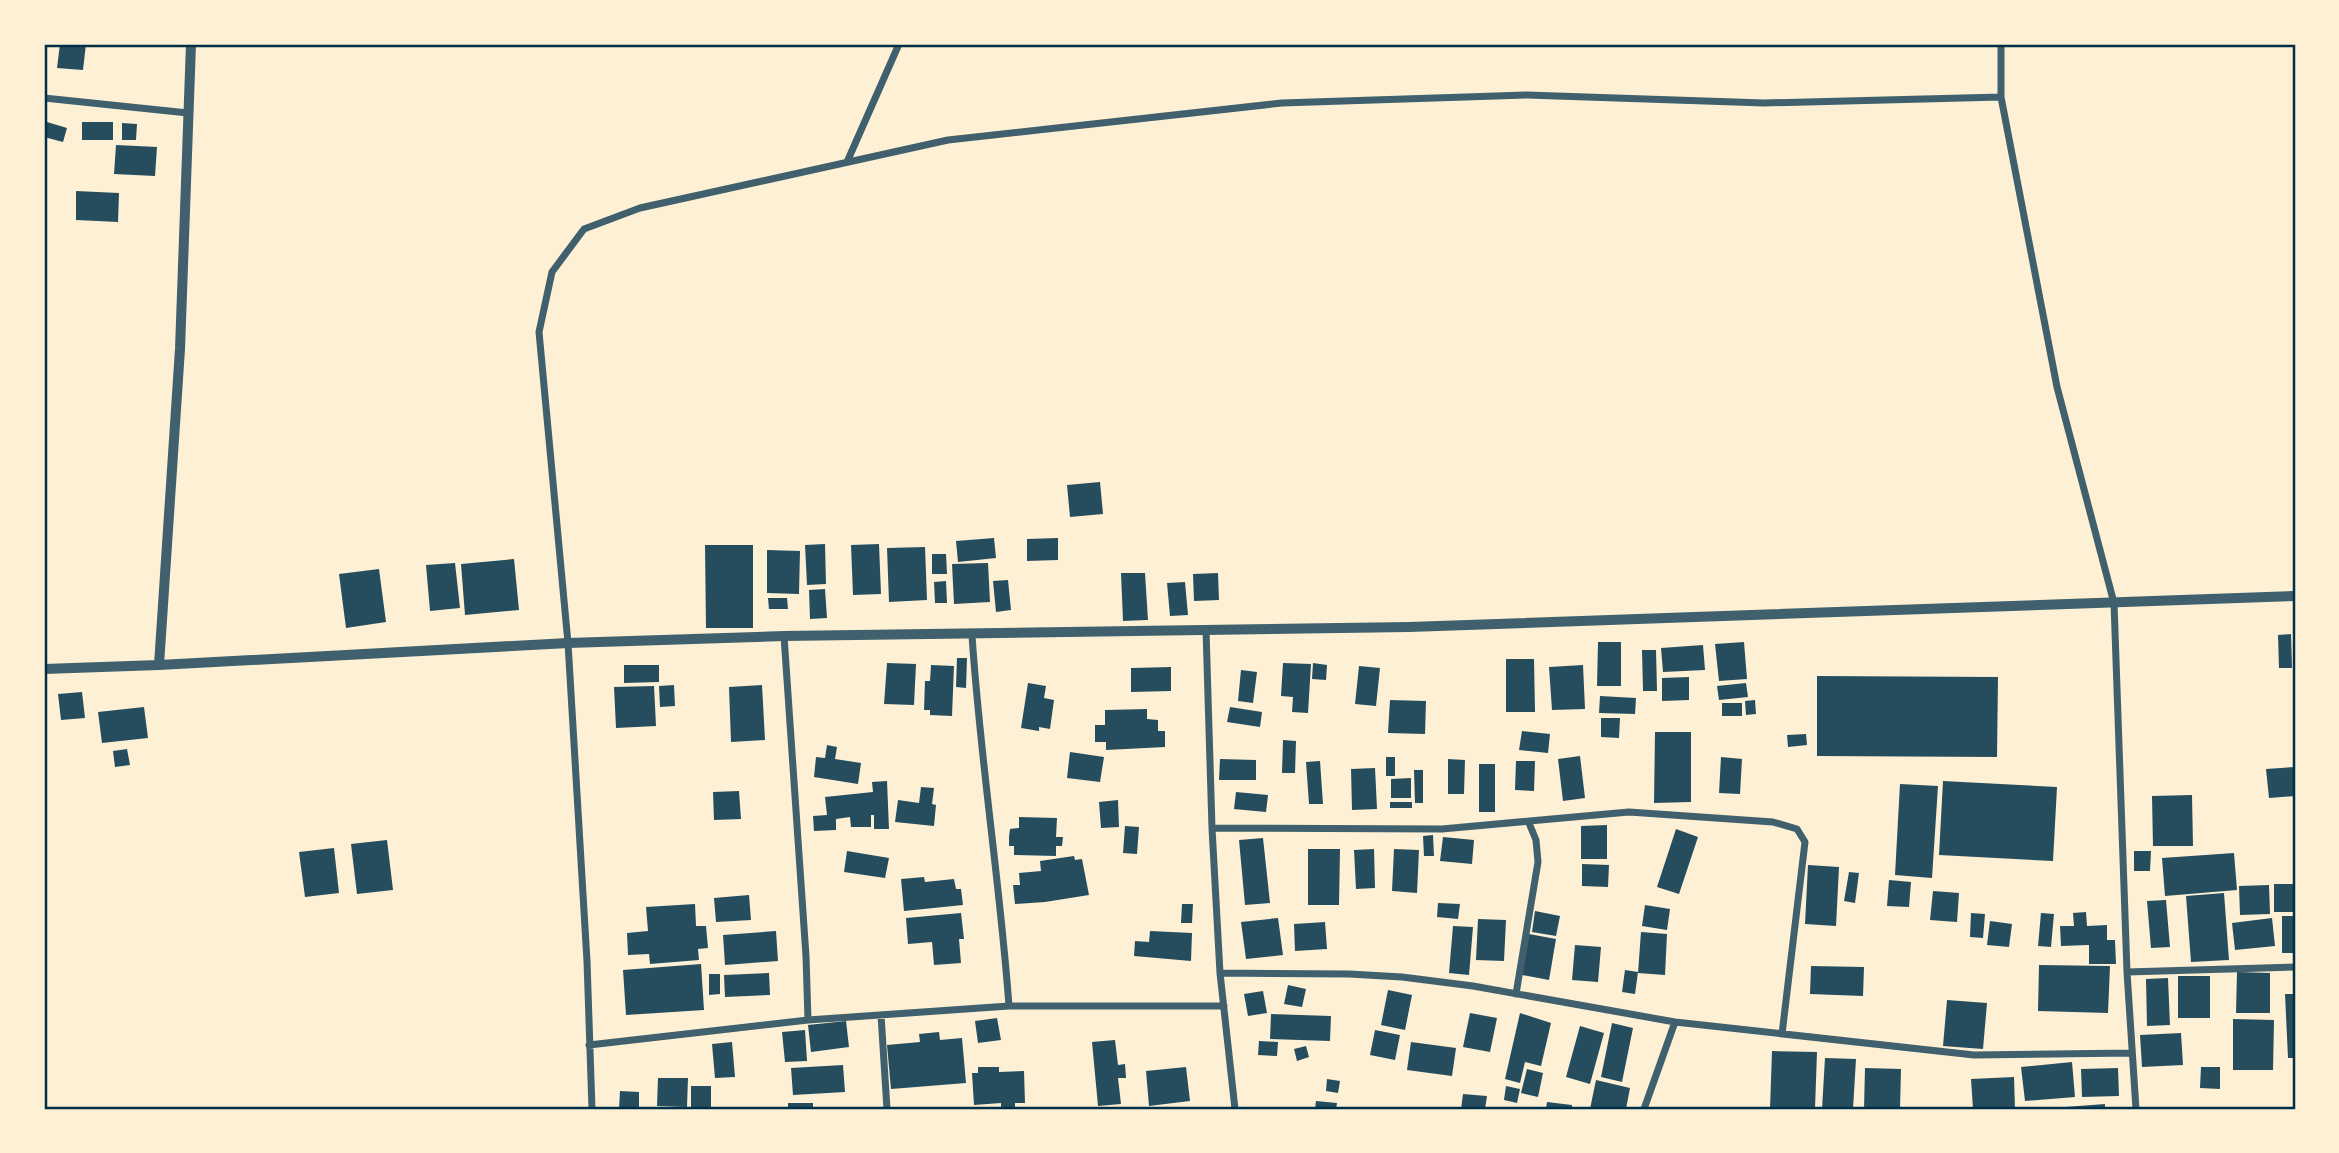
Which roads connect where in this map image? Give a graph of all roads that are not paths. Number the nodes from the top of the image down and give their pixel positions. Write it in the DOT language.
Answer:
graph roads {
  1 [pos="191,44"];
  2 [pos="900,44"];
  3 [pos="2001,44"];
  4 [pos="2001,97"];
  5 [pos="44,98"];
  6 [pos="188,113"];
  7 [pos="847,162"];
  8 [pos="2295,596"];
  9 [pos="2114,603"];
  10 [pos="1206,630"];
  11 [pos="972,635"];
  12 [pos="784,636"];
  13 [pos="568,643"];
  14 [pos="159,665"];
  15 [pos="44,669"];
  16 [pos="1529,823"];
  17 [pos="1212,828"];
  18 [pos="2295,967"];
  19 [pos="2127,972"];
  20 [pos="1220,973"];
  21 [pos="1516,994"];
  22 [pos="1009,1006"];
  23 [pos="1224,1006"];
  24 [pos="881,1015"];
  25 [pos="808,1020"];
  26 [pos="1675,1022"];
  27 [pos="1782,1034"];
  28 [pos="589,1045"];
  29 [pos="2132,1053"];
  30 [pos="592,1109"];
  31 [pos="887,1109"];
  32 [pos="1235,1109"];
  33 [pos="1644,1109"];
  34 [pos="2136,1109"];
  1 -- 6 [label="street"];
  2 -- 7 [label="street"];
  3 -- 4 [label="street"];
  4 -- 7 [label="street"];
  4 -- 9 [label="street"];
  5 -- 6 [label="street"];
  6 -- 14 [label="street"];
  7 -- 13 [label="street"];
  8 -- 9 [label="street"];
  9 -- 10 [label="street"];
  9 -- 19 [label="street"];
  10 -- 11 [label="street"];
  10 -- 17 [label="street"];
  11 -- 12 [label="street"];
  11 -- 22 [label="street"];
  12 -- 13 [label="street"];
  12 -- 25 [label="street"];
  13 -- 14 [label="street"];
  13 -- 28 [label="street"];
  14 -- 15 [label="street"];
  16 -- 17 [label="street"];
  16 -- 21 [label="street"];
  16 -- 27 [label="street"];
  17 -- 20 [label="street"];
  18 -- 19 [label="street"];
  19 -- 29 [label="street"];
  20 -- 21 [label="street"];
  20 -- 23 [label="street"];
  21 -- 26 [label="street"];
  22 -- 23 [label="street"];
  22 -- 24 [label="street"];
  23 -- 32 [label="street"];
  24 -- 25 [label="street"];
  24 -- 31 [label="street"];
  25 -- 28 [label="street"];
  26 -- 27 [label="street"];
  26 -- 33 [label="street"];
  27 -- 29 [label="street"];
  28 -- 30 [label="street"];
  29 -- 34 [label="street"];
}
